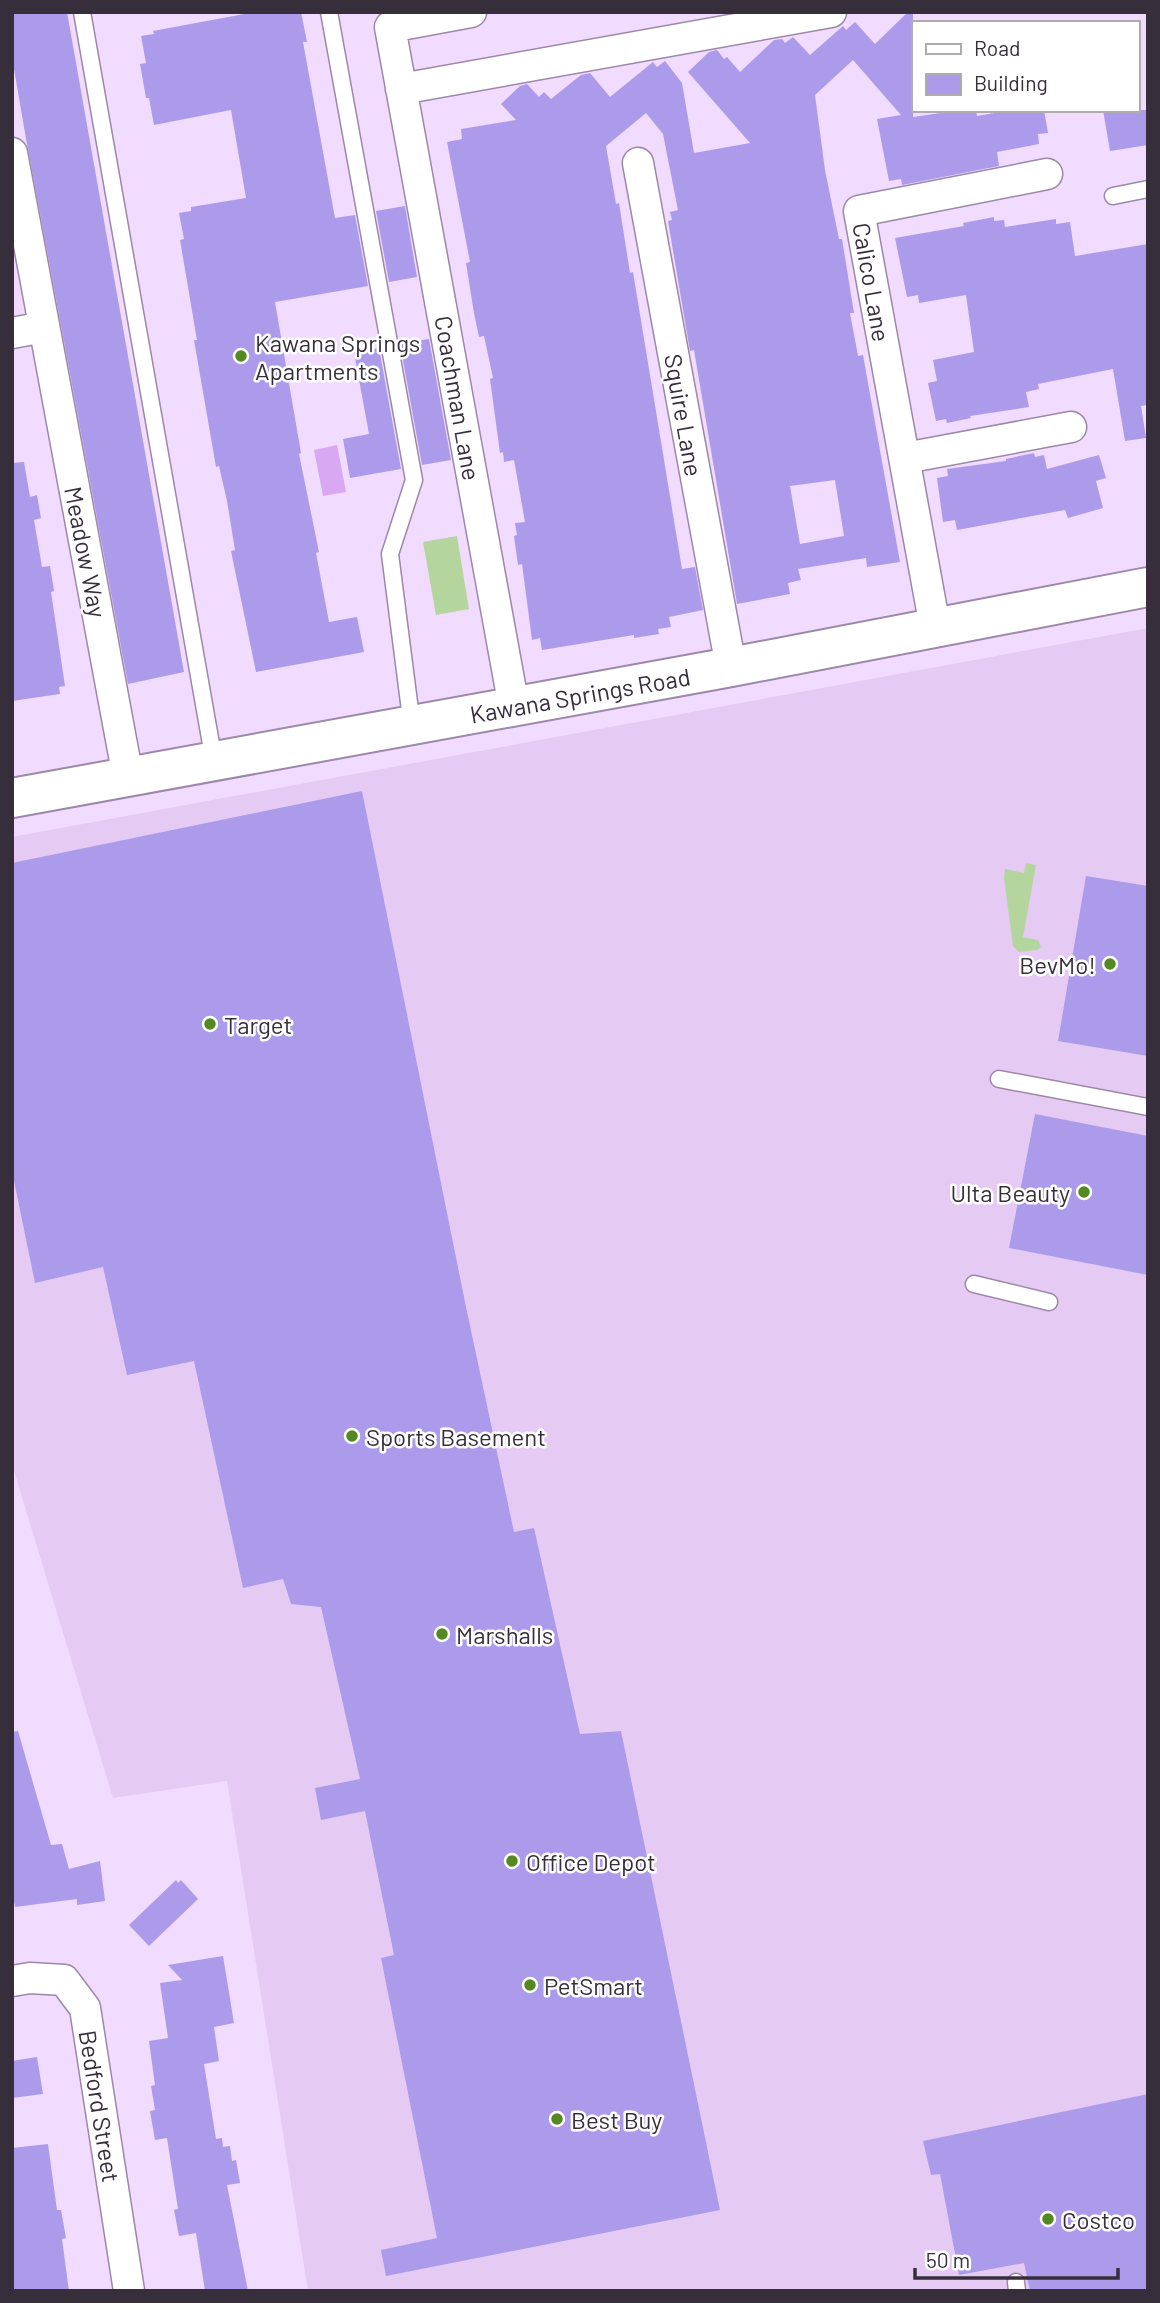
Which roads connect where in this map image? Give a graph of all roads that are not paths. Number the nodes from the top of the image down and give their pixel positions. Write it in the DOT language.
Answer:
graph roads {
  1 [pos="82,12"];
  2 [pos="329,12"];
  3 [pos="471,12"];
  4 [pos="831,12"];
  5 [pos="401,89"];
  6 [pos="12,153"];
  7 [pos="638,163"];
  8 [pos="1047,174"];
  9 [pos="1148,189"];
  10 [pos="1113,196"];
  11 [pos="44,327"];
  12 [pos="12,333"];
  13 [pos="1071,427"];
  14 [pos="905,458"];
  15 [pos="1148,587"];
  16 [pos="935,627"];
  17 [pos="731,667"];
  18 [pos="514,707"];
  19 [pos="412,726"];
  20 [pos="214,761"];
  21 [pos="128,776"];
  22 [pos="23,793"];
  23 [pos="999,1079"];
  24 [pos="1148,1107"];
  25 [pos="974,1284"];
  26 [pos="1049,1302"];
  27 [pos="12,1981"];
  28 [pos="129,2291"];
  1 -- 20 [label="lane"];
  2 -- 19 [label="lane"];
  3 -- 5 [label="street, Coachman Lane"];
  4 -- 5 [label="street"];
  5 -- 18 [label="street, Coachman Lane"];
  6 -- 11 [label="street, Meadow Way"];
  7 -- 17 [label="street, Squire Lane"];
  8 -- 14 [label="street, Calico Lane"];
  9 -- 10 [label="lane"];
  11 -- 12 [label="street"];
  11 -- 21 [label="street, Meadow Way"];
  13 -- 14 [label="street"];
  14 -- 16 [label="street, Calico Lane"];
  15 -- 16 [label="street, Kawana Springs Road"];
  16 -- 17 [label="street, Kawana Springs Road"];
  17 -- 18 [label="street, Kawana Springs Road"];
  18 -- 19 [label="street, Kawana Springs Road"];
  19 -- 20 [label="street, Kawana Springs Road"];
  20 -- 21 [label="street, Kawana Springs Road"];
  21 -- 22 [label="street, Kawana Springs Road"];
  23 -- 24 [label="lane"];
  25 -- 26 [label="lane"];
  27 -- 28 [label="street, Bedford Street"];
}
